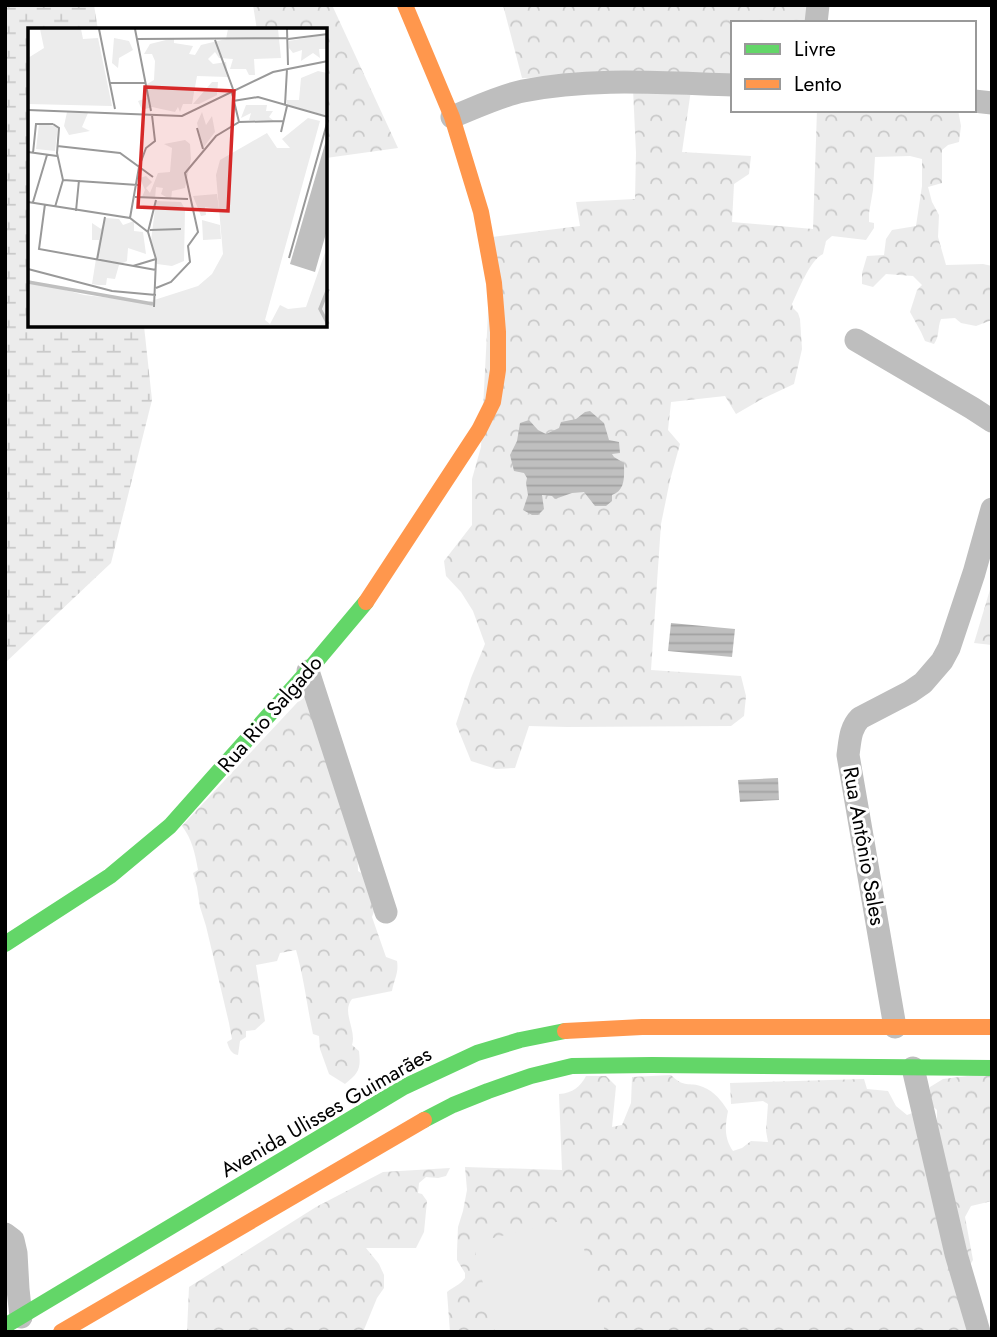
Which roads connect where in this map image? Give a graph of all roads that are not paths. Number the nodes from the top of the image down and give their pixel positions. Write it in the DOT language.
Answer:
graph roads {
  1 [pos="405,5"];
  2 [pos="731,85"];
  3 [pos="452,117"];
  4 [pos="856,340"];
  5 [pos="992,421"];
  6 [pos="992,509"];
  7 [pos="308,671"];
  8 [pos="386,912"];
  9 [pos="5,944"];
  10 [pos="895,1027"];
  11 [pos="992,1027"];
  12 [pos="913,1068"];
  13 [pos="992,1068"];
  14 [pos="5,1234"];
  15 [pos="13,1322"];
  16 [pos="61,1332"];
  17 [pos="979,1332"];
  1 -- 3 [label="main road, Rua Rio Salgado"];
  2 -- 3 [label="street"];
  3 -- 7 [label="main road, Rua Rio Salgado"];
  4 -- 5 [label="street"];
  6 -- 10 [label="street, Rua Antônio Sales"];
  7 -- 8 [label="street"];
  7 -- 9 [label="main road, Rua Rio Salgado"];
  10 -- 11 [label="main road, Avenida Ulisses Guimarães"];
  10 -- 15 [label="main road, Avenida Ulisses Guimarães"];
  12 -- 13 [label="main road"];
  12 -- 16 [label="main road"];
  12 -- 17 [label="street"];
  14 -- 15 [label="street"];
}
